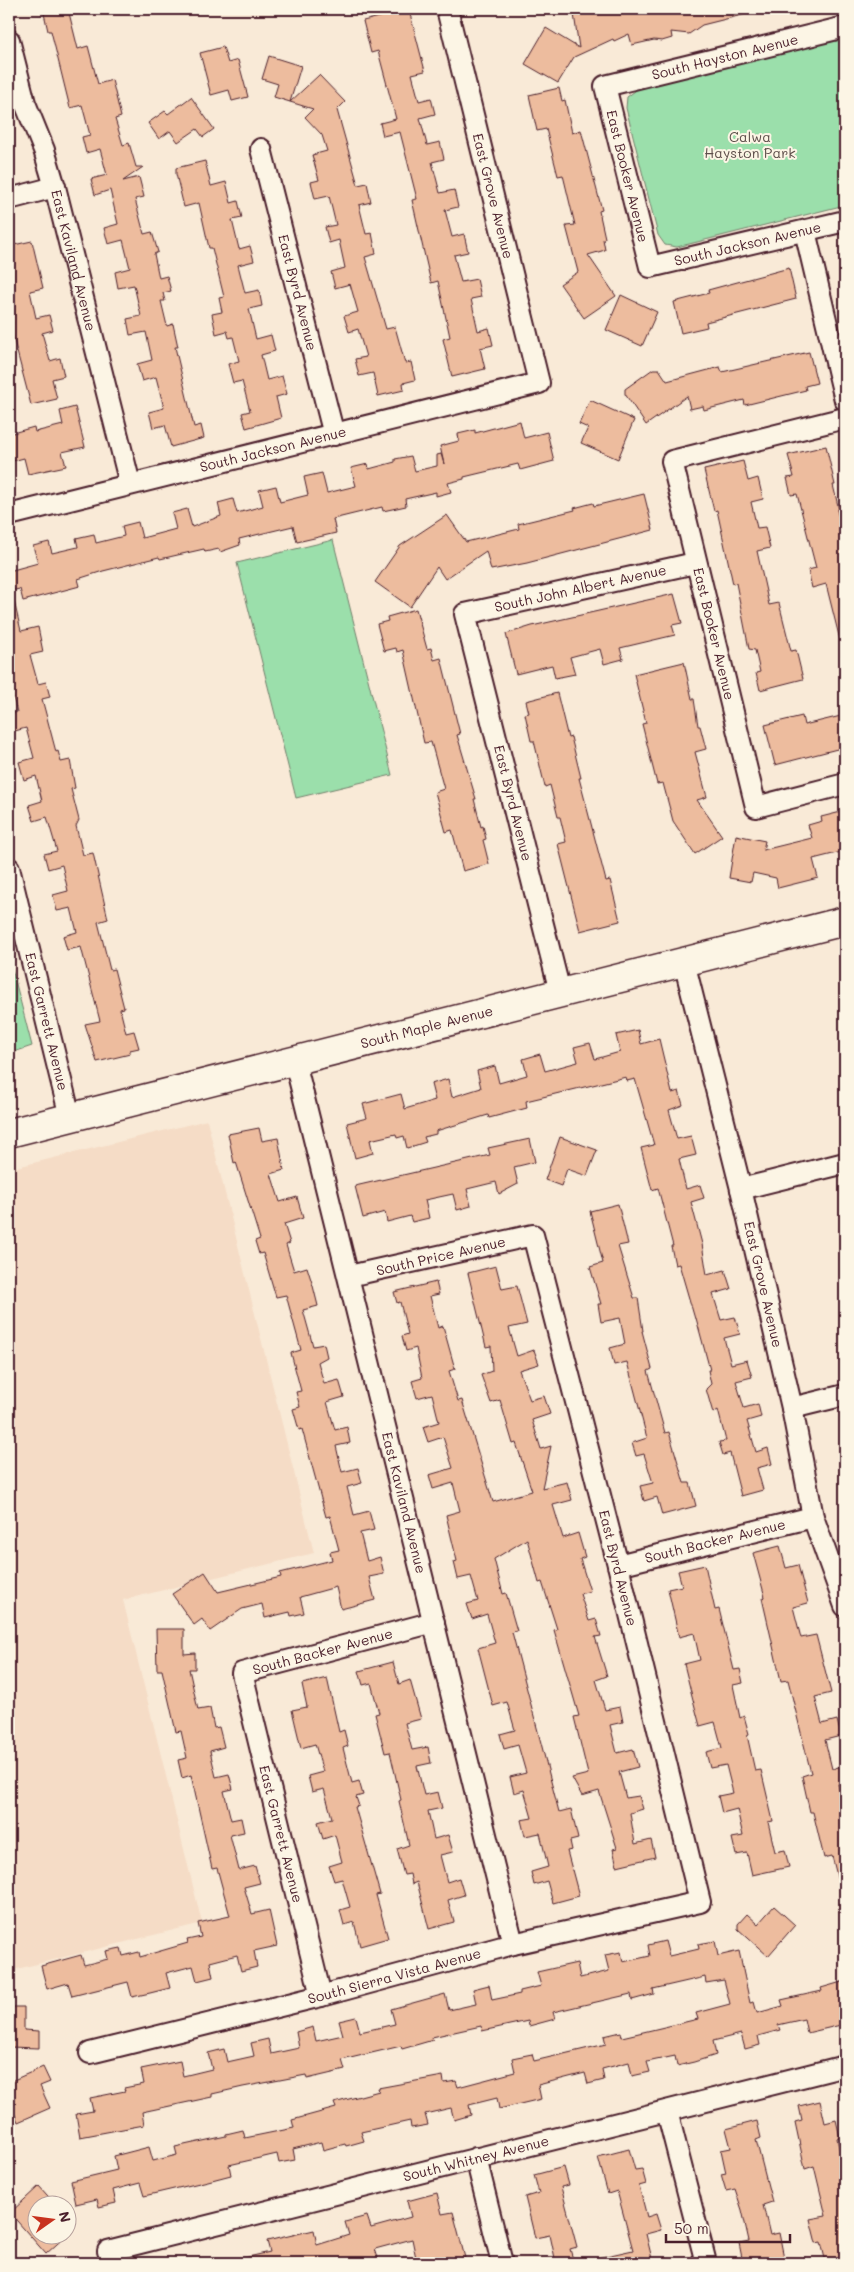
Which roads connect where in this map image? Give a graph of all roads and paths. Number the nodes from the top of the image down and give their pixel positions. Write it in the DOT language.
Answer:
graph roads {
  1 [pos="448,9"];
  2 [pos="845,27"];
  3 [pos="9,40"];
  4 [pos="605,86"];
  5 [pos="261,149"];
  6 [pos="55,187"];
  7 [pos="9,199"];
  8 [pos="845,221"];
  9 [pos="805,231"];
  10 [pos="650,267"];
  11 [pos="539,383"];
  12 [pos="845,400"];
  13 [pos="845,418"];
  14 [pos="334,435"];
  15 [pos="130,484"];
  16 [pos="9,515"];
  17 [pos="695,563"];
  18 [pos="465,614"];
  19 [pos="845,784"];
  20 [pos="9,868"];
  21 [pos="845,921"];
  22 [pos="684,962"];
  23 [pos="560,992"];
  24 [pos="295,1062"];
  25 [pos="70,1117"];
  26 [pos="9,1133"];
  27 [pos="845,1163"];
  28 [pos="741,1189"];
  29 [pos="534,1235"];
  30 [pos="349,1276"];
  31 [pos="845,1394"];
  32 [pos="792,1408"];
  33 [pos="813,1516"];
  34 [pos="618,1565"];
  35 [pos="845,1606"];
  36 [pos="434,1622"];
  37 [pos="242,1673"];
  38 [pos="700,1902"];
  39 [pos="513,1944"];
  40 [pos="321,1996"];
  41 [pos="90,2054"];
  42 [pos="845,2066"];
  43 [pos="667,2111"];
  44 [pos="476,2158"];
  45 [pos="110,2257"];
  46 [pos="502,2263"];
  47 [pos="706,2263"];
  1 -- 11 [label="street, East Grove Avenue"];
  2 -- 4 [label="street, South Hayston Avenue"];
  3 -- 6 [label="street, East Kaviland Avenue"];
  4 -- 10 [label="street, East Booker Avenue"];
  5 -- 14 [label="street, East Byrd Avenue"];
  6 -- 7 [label="street"];
  6 -- 15 [label="street, East Kaviland Avenue"];
  8 -- 9 [label="street, South Jackson Avenue"];
  9 -- 10 [label="street, South Jackson Avenue"];
  9 -- 12 [label="street"];
  11 -- 14 [label="street, South Jackson Avenue"];
  13 -- 17 [label="street, East Booker Avenue"];
  14 -- 15 [label="street, South Jackson Avenue"];
  15 -- 16 [label="street, South Jackson Avenue"];
  17 -- 18 [label="street, South John Albert Avenue"];
  17 -- 19 [label="street, East Booker Avenue"];
  18 -- 23 [label="street, East Byrd Avenue"];
  20 -- 25 [label="street, East Garrett Avenue"];
  21 -- 22 [label="main road, South Maple Avenue"];
  22 -- 23 [label="main road, South Maple Avenue"];
  22 -- 28 [label="street, East Grove Avenue"];
  23 -- 24 [label="main road, South Maple Avenue"];
  24 -- 25 [label="main road, South Maple Avenue"];
  24 -- 30 [label="street, East Kaviland Avenue"];
  25 -- 26 [label="main road, South Maple Avenue"];
  27 -- 28 [label="street"];
  28 -- 32 [label="street, East Grove Avenue"];
  29 -- 30 [label="street, South Price Avenue"];
  29 -- 34 [label="street, East Byrd Avenue"];
  30 -- 36 [label="street, East Kaviland Avenue"];
  31 -- 32 [label="street"];
  32 -- 33 [label="street, East Grove Avenue"];
  33 -- 34 [label="street, South Backer Avenue"];
  33 -- 35 [label="street, East Grove Avenue"];
  34 -- 38 [label="street, East Byrd Avenue"];
  36 -- 37 [label="street, South Backer Avenue"];
  36 -- 39 [label="street, East Kaviland Avenue"];
  37 -- 40 [label="street, East Garrett Avenue"];
  38 -- 39 [label="street, South Sierra Vista Avenue"];
  39 -- 40 [label="street, South Sierra Vista Avenue"];
  40 -- 41 [label="street, South Sierra Vista Avenue"];
  42 -- 43 [label="street, South Whitney Avenue"];
  43 -- 44 [label="street, South Whitney Avenue"];
  43 -- 47 [label="street"];
  44 -- 45 [label="street, South Whitney Avenue"];
  44 -- 46 [label="street"];
}
